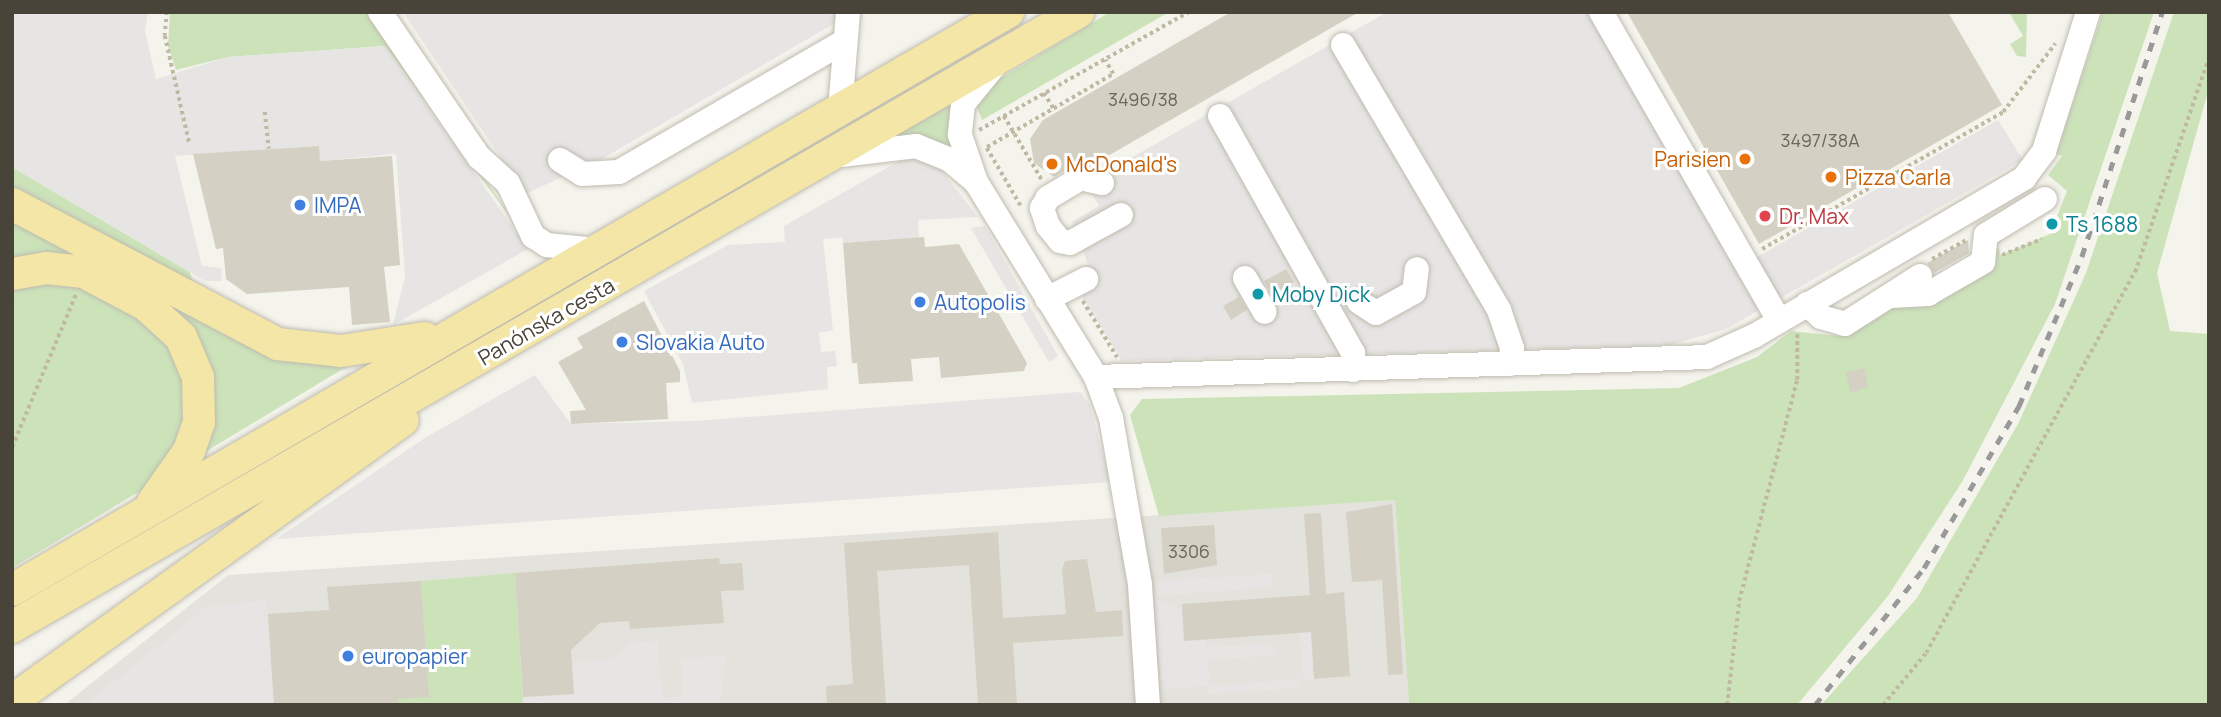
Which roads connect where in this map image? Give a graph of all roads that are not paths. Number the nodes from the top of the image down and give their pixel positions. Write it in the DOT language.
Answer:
graph roads {
  1 [pos="380,12"];
  2 [pos="848,12"];
  3 [pos="1008,12"];
  4 [pos="1078,12"];
  5 [pos="1601,12"];
  6 [pos="2088,12"];
  7 [pos="843,42"];
  8 [pos="1343,45"];
  9 [pos="1000,59"];
  10 [pos="839,110"];
  11 [pos="1220,116"];
  12 [pos="834,157"];
  13 [pos="560,160"];
  14 [pos="976,181"];
  15 [pos="1102,183"];
  16 [pos="2045,199"];
  17 [pos="12,204"];
  18 [pos="1976,208"];
  19 [pos="1121,215"];
  20 [pos="1979,241"];
  21 [pos="596,250"];
  22 [pos="1417,269"];
  23 [pos="12,274"];
  24 [pos="1920,276"];
  25 [pos="1245,278"];
  26 [pos="1086,279"];
  27 [pos="1892,296"];
  28 [pos="1047,299"];
  29 [pos="1359,302"];
  30 [pos="1265,312"];
  31 [pos="1792,312"];
  32 [pos="464,327"];
  33 [pos="506,344"];
  34 [pos="1511,364"];
  35 [pos="1353,370"];
  36 [pos="1097,377"];
  37 [pos="145,513"];
  38 [pos="12,590"];
  39 [pos="12,627"];
  40 [pos="12,701"];
  41 [pos="1148,705"];
  1 -- 21 [label="street"];
  2 -- 7 [label="street"];
  3 -- 10 [label="main road, Panónska cesta"];
  4 -- 9 [label="main road, Panónska cesta"];
  5 -- 31 [label="street"];
  6 -- 18 [label="street"];
  7 -- 10 [label="street"];
  7 -- 13 [label="street"];
  8 -- 34 [label="street"];
  9 -- 12 [label="main road, Panónska cesta"];
  9 -- 14 [label="street"];
  10 -- 21 [label="main road, Panónska cesta"];
  11 -- 35 [label="street"];
  12 -- 14 [label="street"];
  12 -- 33 [label="main road, Panónska cesta"];
  14 -- 28 [label="street"];
  15 -- 19 [label="street"];
  16 -- 20 [label="street"];
  17 -- 32 [label="main road"];
  18 -- 20 [label="street"];
  18 -- 31 [label="street"];
  20 -- 27 [label="street"];
  21 -- 32 [label="main road, Panónska cesta"];
  22 -- 29 [label="street"];
  23 -- 37 [label="main road"];
  24 -- 27 [label="street"];
  25 -- 30 [label="street"];
  26 -- 28 [label="street"];
  27 -- 31 [label="street"];
  28 -- 36 [label="street"];
  31 -- 34 [label="street"];
  32 -- 37 [label="main road, Panónska cesta"];
  33 -- 39 [label="main road, Panónska cesta"];
  33 -- 40 [label="main road"];
  34 -- 35 [label="street"];
  35 -- 36 [label="street"];
  36 -- 41 [label="street"];
  37 -- 38 [label="main road, Panónska cesta"];
}
